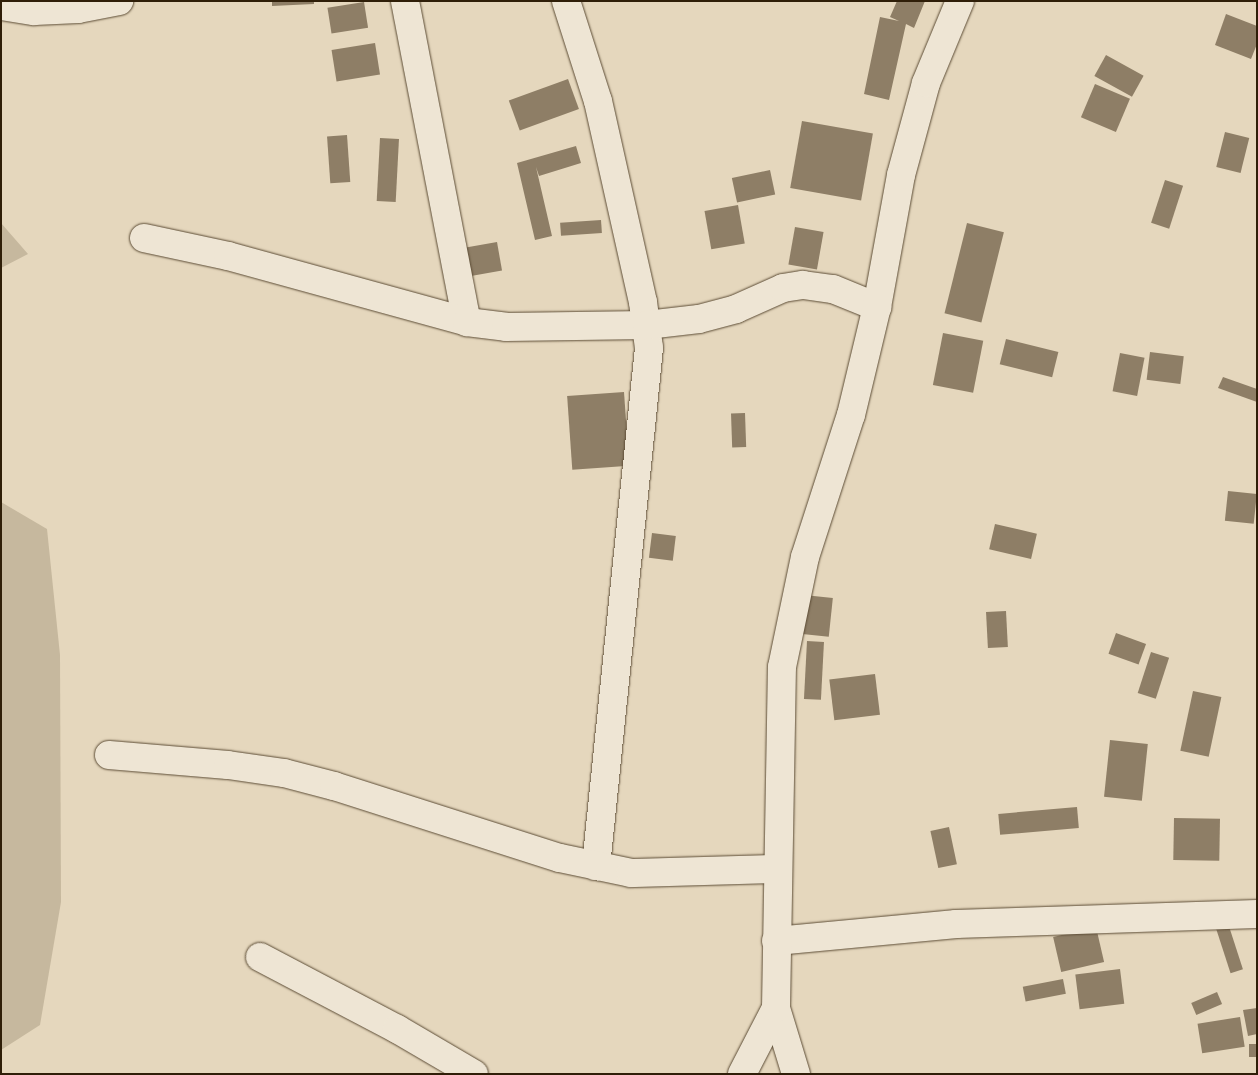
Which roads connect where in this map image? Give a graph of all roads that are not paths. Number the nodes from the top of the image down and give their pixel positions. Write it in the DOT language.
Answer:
graph roads {
  1 [pos="119,1"];
  2 [pos="405,1"];
  3 [pos="566,1"];
  4 [pos="960,1"];
  5 [pos="1,6"];
  6 [pos="144,238"];
  7 [pos="877,307"];
  8 [pos="467,322"];
  9 [pos="647,325"];
  10 [pos="109,755"];
  11 [pos="596,866"];
  12 [pos="777,869"];
  13 [pos="1257,914"];
  14 [pos="776,941"];
  15 [pos="260,957"];
  16 [pos="776,1008"];
  17 [pos="474,1074"];
  18 [pos="742,1074"];
  19 [pos="796,1074"];
  1 -- 5 [label="street"];
  2 -- 8 [label="street"];
  3 -- 9 [label="street"];
  4 -- 7 [label="street"];
  6 -- 8 [label="street"];
  7 -- 9 [label="street"];
  7 -- 12 [label="street"];
  8 -- 9 [label="street"];
  9 -- 11 [label="street"];
  10 -- 11 [label="street"];
  11 -- 12 [label="street"];
  12 -- 14 [label="street"];
  13 -- 14 [label="street"];
  14 -- 16 [label="street"];
  15 -- 17 [label="street"];
  16 -- 18 [label="street"];
  16 -- 19 [label="street"];
}
